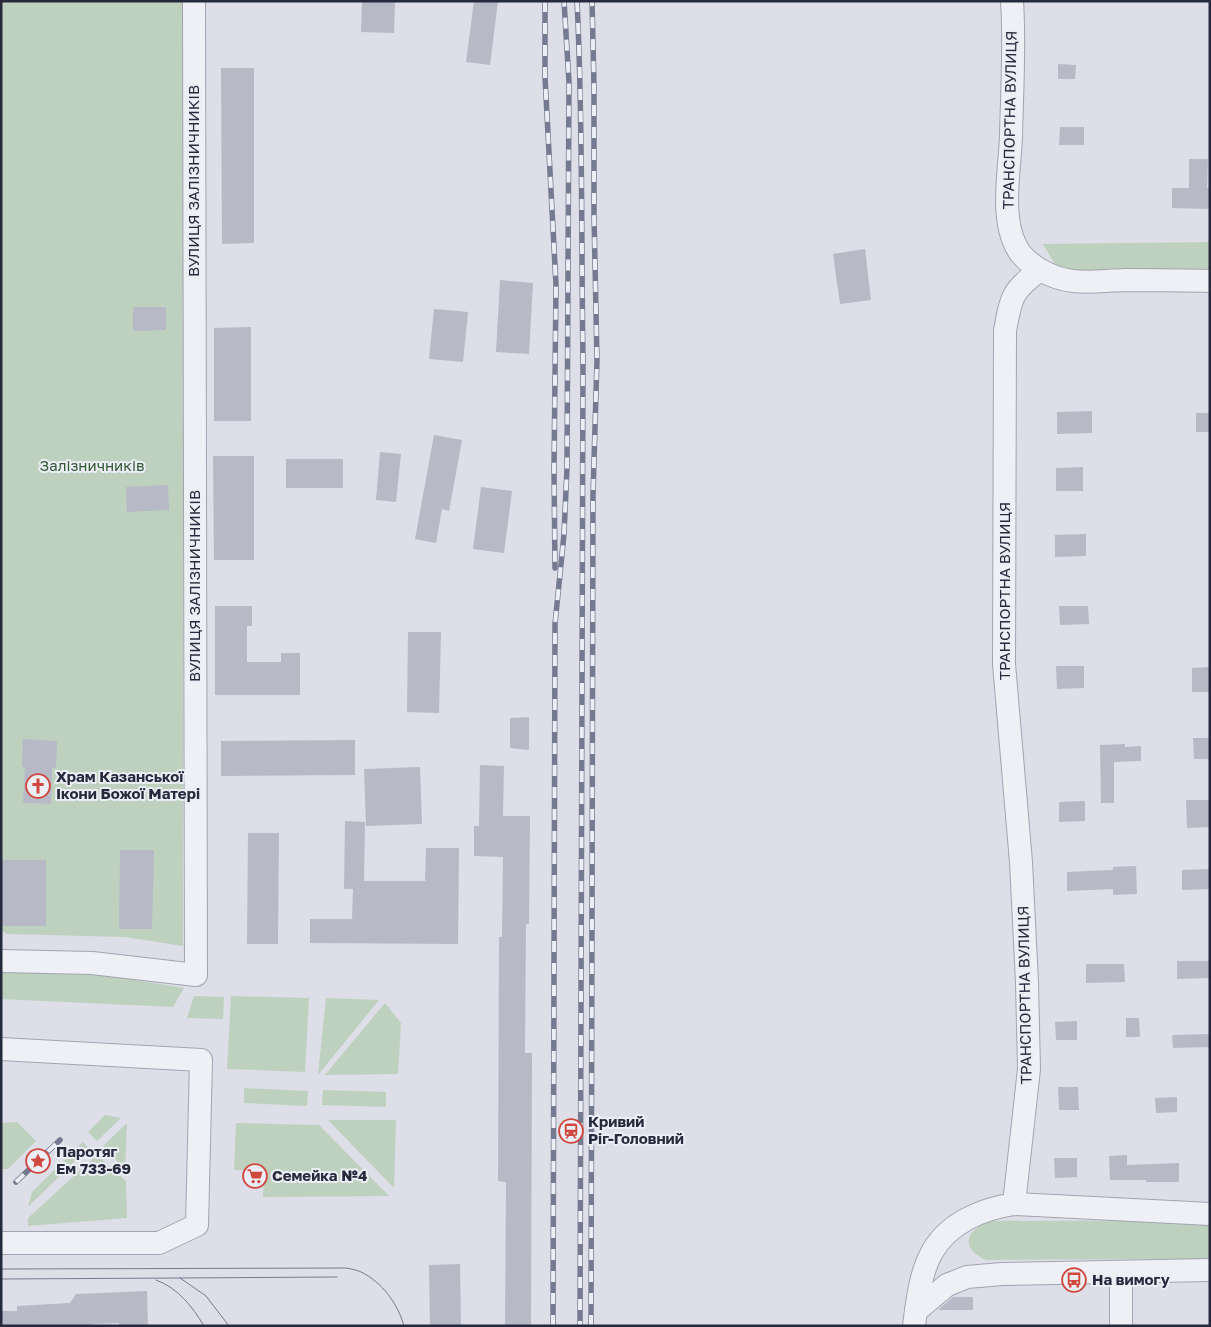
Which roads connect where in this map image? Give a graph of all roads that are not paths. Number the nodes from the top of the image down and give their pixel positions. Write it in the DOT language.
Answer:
graph roads {
  1 [pos="194,1"];
  2 [pos="1012,1"];
  3 [pos="1040,270"];
  4 [pos="1210,281"];
  5 [pos="1,961"];
  6 [pos="1,1049"];
  7 [pos="1014,1204"];
  8 [pos="1210,1214"];
  9 [pos="1,1243"];
  10 [pos="1210,1270"];
  11 [pos="1121,1272"];
  12 [pos="915,1318"];
  13 [pos="1121,1326"];
  1 -- 5 [label="street, ВУЛИЦЯ ЗАЛІЗНИЧНИКІВ"];
  2 -- 3 [label="street, ТРАНСПОРТНА ВУЛИЦЯ"];
  3 -- 4 [label="street"];
  3 -- 7 [label="street, ТРАНСПОРТНА ВУЛИЦЯ"];
  6 -- 9 [label="street"];
  7 -- 8 [label="street"];
  7 -- 12 [label="street"];
  10 -- 11 [label="street"];
  11 -- 12 [label="street"];
  11 -- 13 [label="street"];
}
